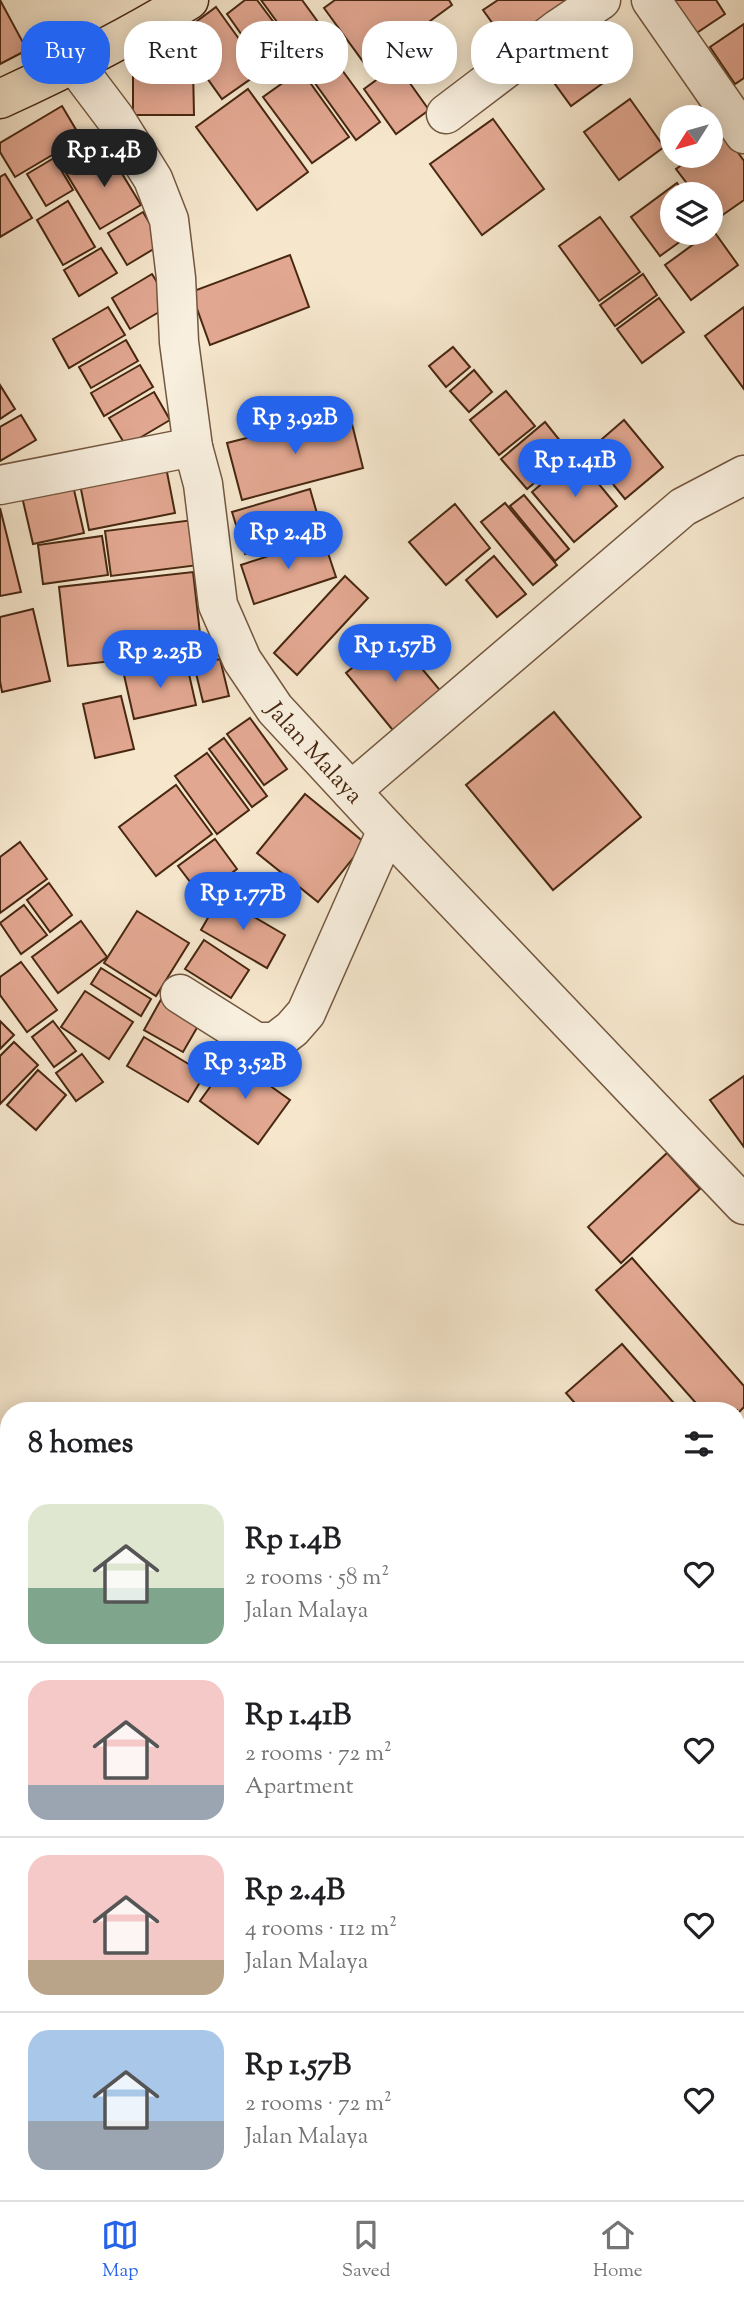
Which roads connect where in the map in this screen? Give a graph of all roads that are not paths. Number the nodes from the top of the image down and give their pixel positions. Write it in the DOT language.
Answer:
graph roads {
  1 [pos="189,0"];
  2 [pos="601,0"];
  3 [pos="651,0"];
  4 [pos="132,17"];
  5 [pos="110,36"];
  6 [pos="33,84"];
  7 [pos="89,84"];
  8 [pos="0,99"];
  9 [pos="446,114"];
  10 [pos="744,134"];
  11 [pos="193,447"];
  12 [pos="743,476"];
  13 [pos="0,485"];
  14 [pos="351,791"];
  15 [pos="387,831"];
  16 [pos="180,994"];
  17 [pos="744,1205"];
  1 -- 4 [label="main road"];
  2 -- 9 [label="street"];
  3 -- 10 [label="street"];
  4 -- 5 [label="main road"];
  6 -- 8 [label="main road"];
  7 -- 11 [label="street, Jalan Malaya"];
  11 -- 13 [label="street"];
  11 -- 14 [label="street, Jalan Malaya"];
  12 -- 14 [label="street"];
  14 -- 15 [label="street, Jalan Malaya"];
  15 -- 16 [label="street"];
  15 -- 17 [label="street, Jalan Malaya"];
}
